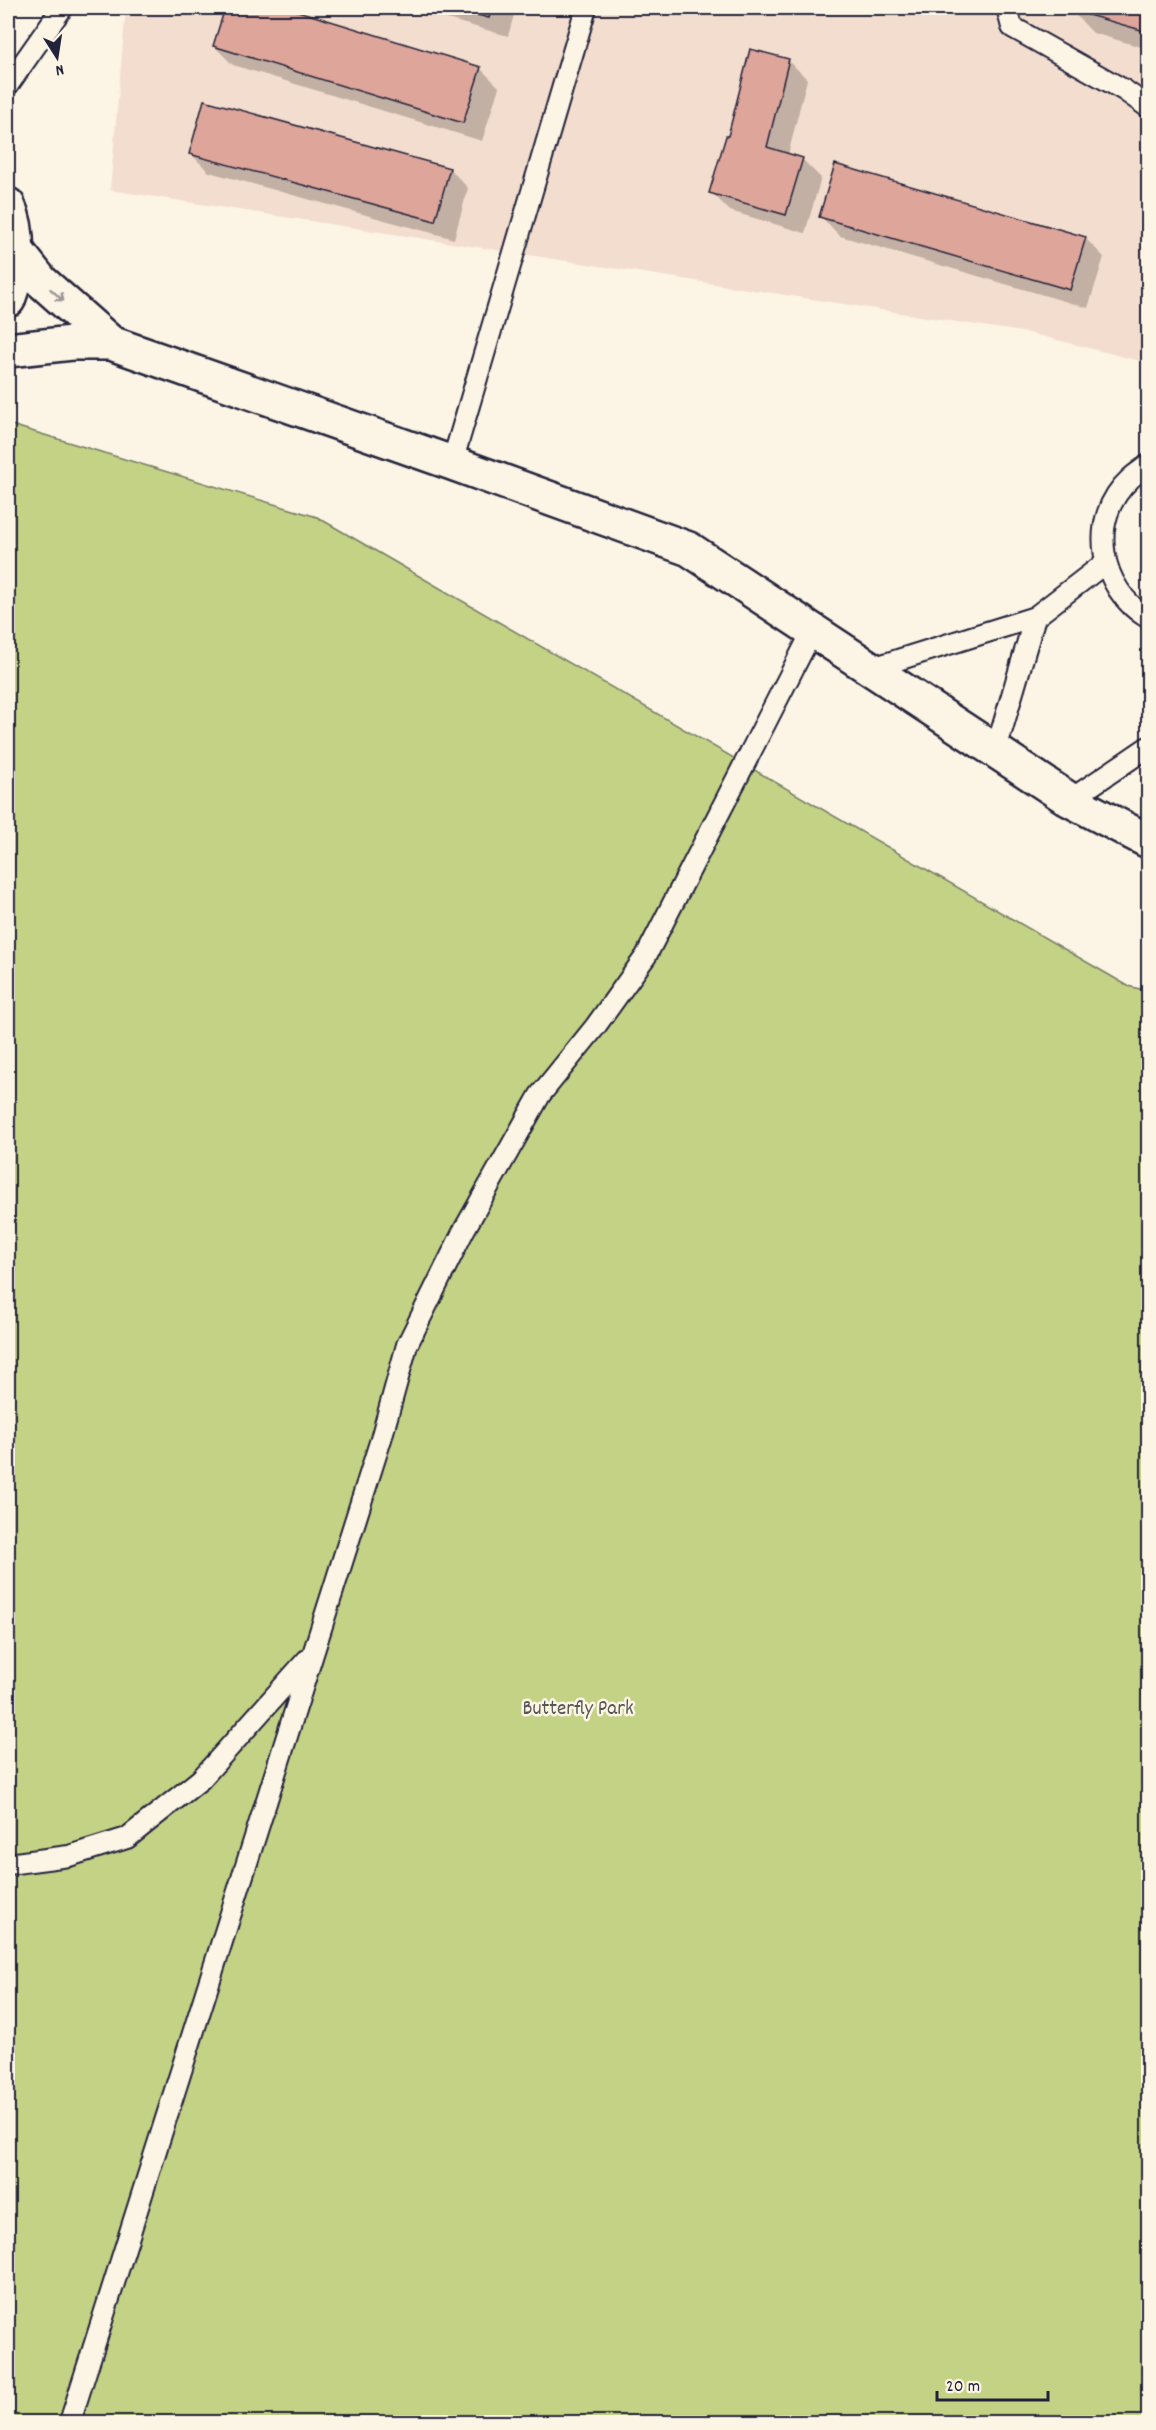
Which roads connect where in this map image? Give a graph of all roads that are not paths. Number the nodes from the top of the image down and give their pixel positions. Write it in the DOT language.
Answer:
graph roads {
  1 [pos="62,8"];
  2 [pos="586,8"];
  3 [pos="1007,8"];
  4 [pos="8,85"];
  5 [pos="1149,106"];
  6 [pos="8,205"];
  7 [pos="18,252"];
  8 [pos="8,300"];
  9 [pos="111,343"];
  10 [pos="8,350"];
  11 [pos="452,463"];
  12 [pos="1149,465"];
  13 [pos="1105,563"];
  14 [pos="1035,616"];
  15 [pos="1149,618"];
  16 [pos="813,630"];
  17 [pos="869,669"];
  18 [pos="1149,747"];
  19 [pos="995,753"];
  20 [pos="1070,800"];
  21 [pos="1149,841"];
  22 [pos="311,1656"];
  23 [pos="8,1864"];
  24 [pos="70,2422"];
  1 -- 4 [label="lane"];
  2 -- 11 [label="lane"];
  3 -- 5 [label="lane"];
  6 -- 7 [label="main road"];
  7 -- 8 [label="main road"];
  7 -- 9 [label="main road, one-way"];
  9 -- 10 [label="main road"];
  9 -- 11 [label="main road"];
  11 -- 16 [label="main road"];
  12 -- 13 [label="lane"];
  13 -- 14 [label="lane"];
  13 -- 15 [label="lane"];
  14 -- 17 [label="lane"];
  14 -- 19 [label="lane"];
  16 -- 17 [label="main road"];
  16 -- 22 [label="lane"];
  17 -- 19 [label="main road"];
  18 -- 20 [label="lane"];
  19 -- 20 [label="main road"];
  20 -- 21 [label="main road"];
  22 -- 23 [label="lane"];
  22 -- 24 [label="lane"];
}
